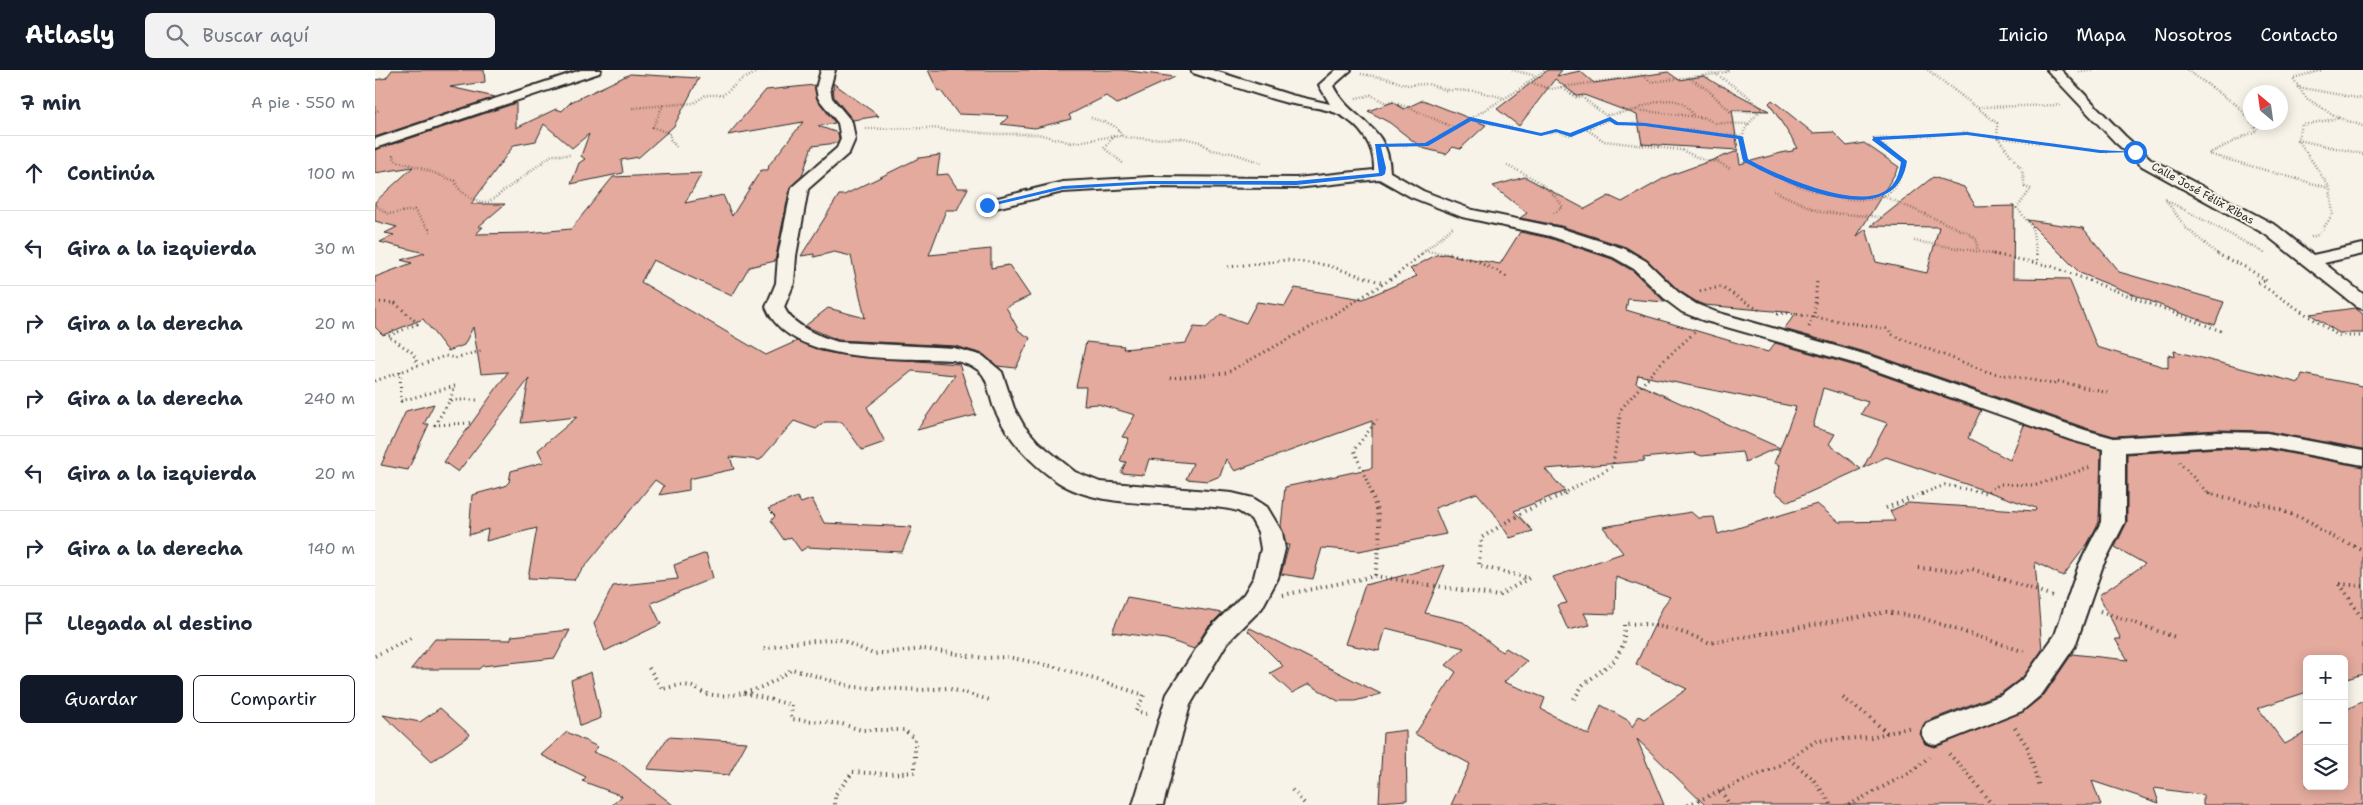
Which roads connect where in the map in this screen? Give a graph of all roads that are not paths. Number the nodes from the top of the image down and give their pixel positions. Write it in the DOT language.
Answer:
graph roads {
  1 [pos="595,70"];
  2 [pos="828,70"];
  3 [pos="1198,70"];
  4 [pos="1344,70"];
  5 [pos="2054,70"];
  6 [pos="1341,106"];
  7 [pos="381,148"];
  8 [pos="1382,174"];
  9 [pos="987,205"];
  10 [pos="2363,249"];
  11 [pos="2310,261"];
  12 [pos="2363,303"];
  13 [pos="2115,452"];
  14 [pos="2363,458"];
  15 [pos="1938,738"];
  16 [pos="1148,805"];
  1 -- 7 [label="street"];
  2 -- 16 [label="street"];
  3 -- 6 [label="street"];
  4 -- 6 [label="street"];
  5 -- 11 [label="street, Calle José Félix Ribas"];
  6 -- 8 [label="street"];
  8 -- 9 [label="street"];
  8 -- 13 [label="street"];
  10 -- 11 [label="street"];
  11 -- 12 [label="street, Calle José Félix Ribas"];
  13 -- 14 [label="street"];
  13 -- 15 [label="street"];
}
